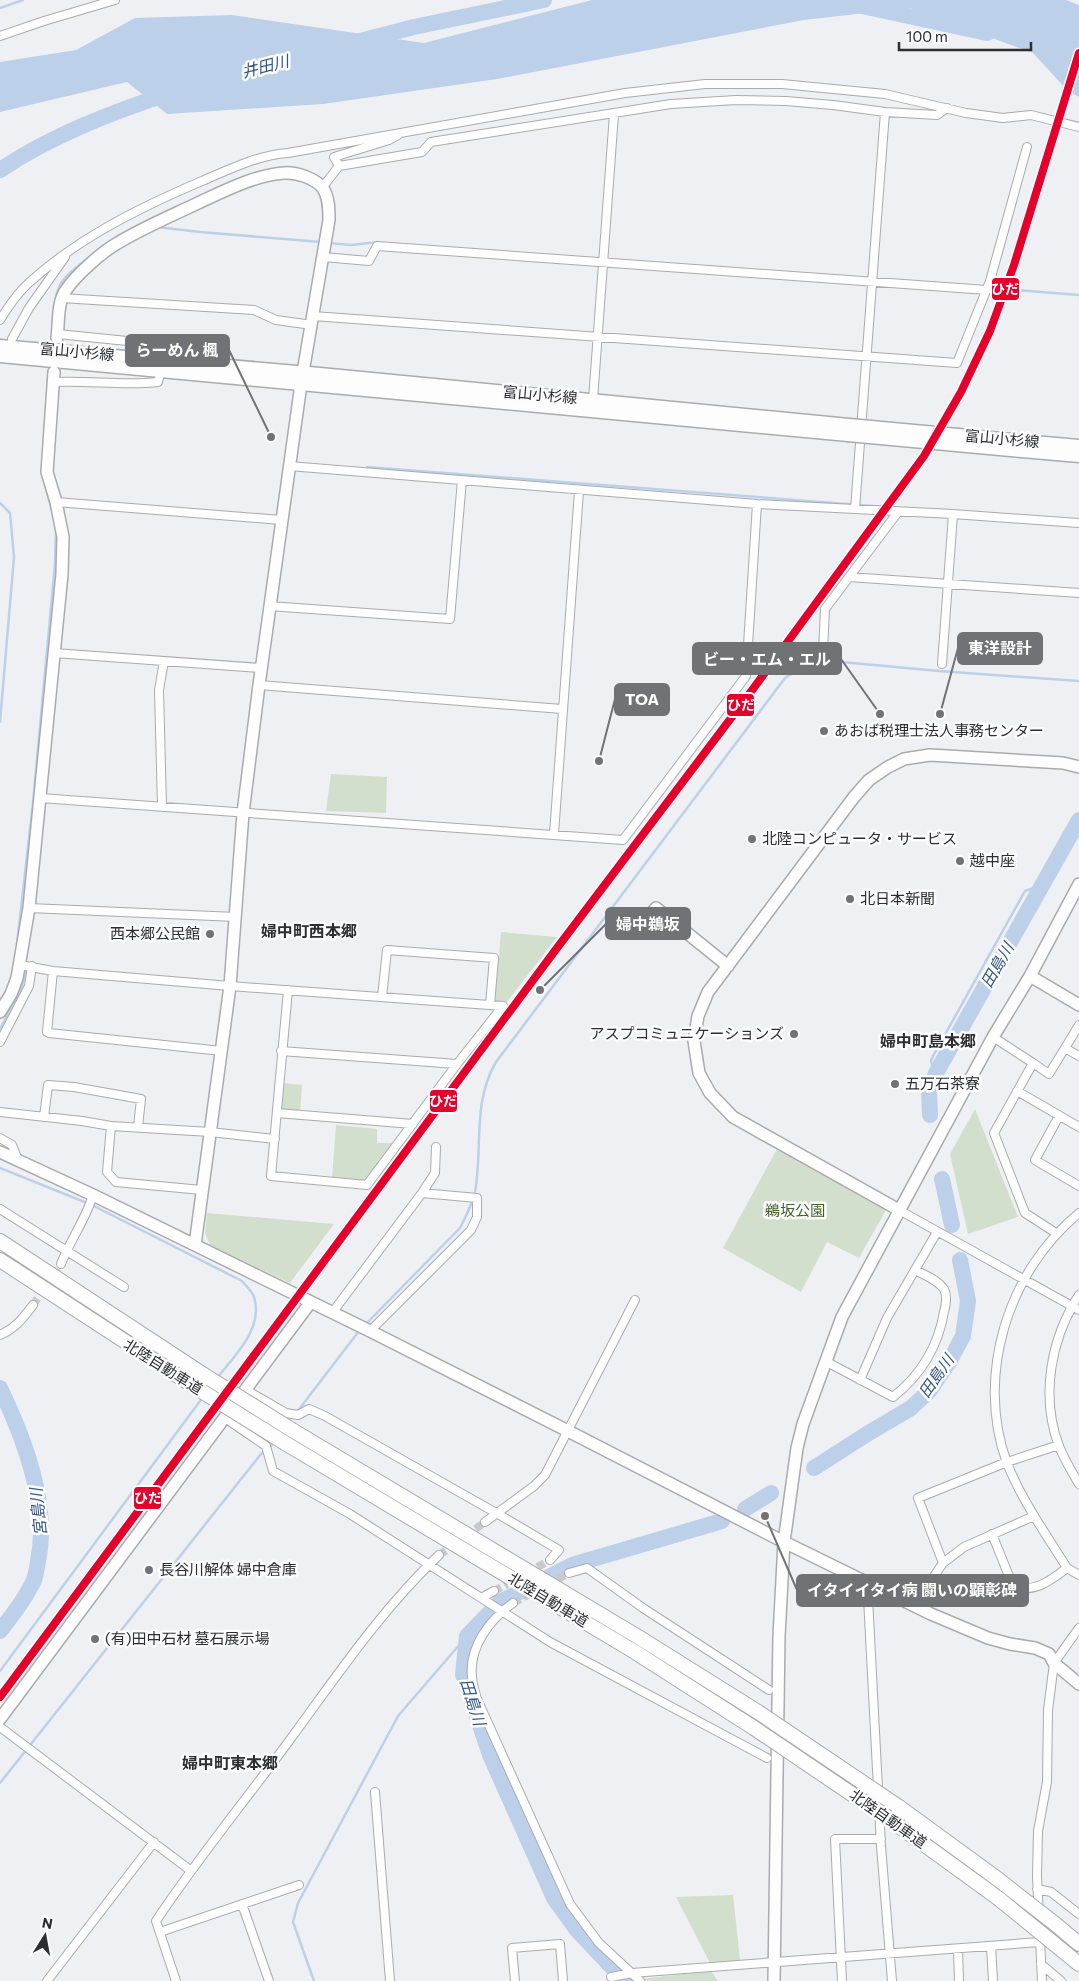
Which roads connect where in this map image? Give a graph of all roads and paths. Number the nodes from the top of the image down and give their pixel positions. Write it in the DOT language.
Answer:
graph roads {
  1 [pos="115,0"];
  2 [pos="0,36"];
  3 [pos="947,108"];
  4 [pos="885,112"];
  5 [pos="614,114"];
  6 [pos="1079,127"];
  7 [pos="402,132"];
  8 [pos="1027,147"];
  9 [pos="339,166"];
  10 [pos="322,188"];
  11 [pos="70,251"];
  12 [pos="323,257"];
  13 [pos="603,262"];
  14 [pos="872,282"];
  15 [pos="986,290"];
  16 [pos="61,298"];
  17 [pos="0,320"];
  18 [pos="312,320"];
  19 [pos="58,336"];
  20 [pos="598,337"];
  21 [pos="12,339"];
  22 [pos="0,346"];
  23 [pos="0,356"];
  24 [pos="866,357"];
  25 [pos="161,365"];
  26 [pos="54,377"];
  27 [pos="302,378"];
  28 [pos="593,400"];
  29 [pos="848,430"];
  30 [pos="1022,446"];
  31 [pos="1079,446"];
  32 [pos="1079,456"];
  33 [pos="289,466"];
  34 [pos="462,480"];
  35 [pos="579,490"];
  36 [pos="56,502"];
  37 [pos="757,504"];
  38 [pos="855,509"];
  39 [pos="898,512"];
  40 [pos="953,514"];
  41 [pos="282,520"];
  42 [pos="1079,523"];
  43 [pos="848,577"];
  44 [pos="948,584"];
  45 [pos="1079,594"];
  46 [pos="269,606"];
  47 [pos="823,651"];
  48 [pos="54,653"];
  49 [pos="164,661"];
  50 [pos="942,664"];
  51 [pos="261,668"];
  52 [pos="259,685"];
  53 [pos="562,709"];
  54 [pos="1079,767"];
  55 [pos="40,798"];
  56 [pos="162,807"];
  57 [pos="243,813"];
  58 [pos="554,834"];
  59 [pos="1079,884"];
  60 [pos="29,908"];
  61 [pos="236,916"];
  62 [pos="681,927"];
  63 [pos="26,966"];
  64 [pos="728,966"];
  65 [pos="53,971"];
  66 [pos="1030,976"];
  67 [pos="230,986"];
  68 [pos="288,990"];
  69 [pos="382,997"];
  70 [pos="490,1005"];
  71 [pos="1079,1005"];
  72 [pos="0,1012"];
  73 [pos="1079,1025"];
  74 [pos="993,1037"];
  75 [pos="0,1042"];
  76 [pos="1065,1048"];
  77 [pos="222,1050"];
  78 [pos="281,1051"];
  79 [pos="1079,1056"];
  80 [pos="1033,1063"];
  81 [pos="457,1064"];
  82 [pos="1017,1091"];
  83 [pos="0,1112"];
  84 [pos="277,1113"];
  85 [pos="1059,1116"];
  86 [pos="44,1117"];
  87 [pos="413,1124"];
  88 [pos="111,1126"];
  89 [pos="138,1127"];
  90 [pos="1079,1127"];
  91 [pos="210,1132"];
  92 [pos="0,1138"];
  93 [pos="274,1140"];
  94 [pos="436,1146"];
  95 [pos="0,1152"];
  96 [pos="18,1160"];
  97 [pos="1079,1186"];
  98 [pos="202,1190"];
  99 [pos="422,1193"];
  100 [pos="93,1195"];
  101 [pos="0,1209"];
  102 [pos="899,1210"];
  103 [pos="1079,1213"];
  104 [pos="937,1232"];
  105 [pos="1056,1233"];
  106 [pos="0,1241"];
  107 [pos="195,1245"];
  108 [pos="66,1250"];
  109 [pos="0,1260"];
  110 [pos="61,1264"];
  111 [pos="914,1270"];
  112 [pos="1024,1280"];
  113 [pos="124,1287"];
  114 [pos="1079,1295"];
  115 [pos="635,1300"];
  116 [pos="310,1303"];
  117 [pos="34,1305"];
  118 [pos="1075,1308"];
  119 [pos="332,1313"];
  120 [pos="370,1331"];
  121 [pos="0,1335"];
  122 [pos="825,1361"];
  123 [pos="860,1380"];
  124 [pos="246,1390"];
  125 [pos="225,1418"];
  126 [pos="568,1430"];
  127 [pos="1059,1445"];
  128 [pos="1007,1462"];
  129 [pos="1079,1484"];
  130 [pos="498,1514"];
  131 [pos="1034,1516"];
  132 [pos="485,1522"];
  133 [pos="992,1534"];
  134 [pos="784,1542"];
  135 [pos="439,1556"];
  136 [pos="550,1560"];
  137 [pos="943,1563"];
  138 [pos="429,1565"];
  139 [pos="1067,1568"];
  140 [pos="569,1574"];
  141 [pos="1079,1575"];
  142 [pos="870,1585"];
  143 [pos="494,1591"];
  144 [pos="481,1598"];
  145 [pos="512,1603"];
  146 [pos="917,1607"];
  147 [pos="502,1611"];
  148 [pos="1079,1628"];
  149 [pos="1054,1663"];
  150 [pos="1079,1684"];
  151 [pos="769,1690"];
  152 [pos="0,1719"];
  153 [pos="0,1727"];
  154 [pos="768,1758"];
  155 [pos="375,1792"];
  156 [pos="881,1839"];
  157 [pos="154,1842"];
  158 [pos="190,1870"];
  159 [pos="299,1885"];
  160 [pos="1038,1889"];
  161 [pos="242,1904"];
  162 [pos="1079,1914"];
  163 [pos="160,1932"];
  164 [pos="1046,1942"];
  165 [pos="1079,1944"];
  166 [pos="991,1946"];
  167 [pos="958,1949"];
  168 [pos="890,1953"];
  169 [pos="840,1956"];
  170 [pos="774,1962"];
  171 [pos="1041,1964"];
  172 [pos="1079,1964"];
  173 [pos="632,1972"];
  174 [pos="611,1977"];
  175 [pos="48,1981"];
  176 [pos="176,1981"];
  177 [pos="269,1981"];
  178 [pos="390,1981"];
  179 [pos="515,1981"];
  180 [pos="563,1981"];
  181 [pos="640,1981"];
  182 [pos="774,1981"];
  183 [pos="842,1981"];
  184 [pos="892,1981"];
  185 [pos="959,1981"];
  186 [pos="993,1981"];
  187 [pos="1042,1981"];
  188 [pos="1061,1981"];
  1 -- 2 [label="street"];
  3 -- 4 [label="street"];
  3 -- 6 [label="street"];
  3 -- 7 [label="street"];
  4 -- 5 [label="street"];
  4 -- 14 [label="street"];
  5 -- 9 [label="street"];
  5 -- 13 [label="street"];
  7 -- 9 [label="street"];
  7 -- 11 [label="street"];
  8 -- 15 [label="street"];
  9 -- 10 [label="street"];
  10 -- 12 [label="street"];
  10 -- 16 [label="street"];
  11 -- 17 [label="street"];
  11 -- 21 [label="street"];
  12 -- 13 [label="street"];
  12 -- 18 [label="street"];
  13 -- 14 [label="street"];
  13 -- 20 [label="street"];
  14 -- 15 [label="street"];
  14 -- 24 [label="street"];
  15 -- 24 [label="street"];
  16 -- 18 [label="street"];
  16 -- 19 [label="street"];
  18 -- 20 [label="street"];
  18 -- 27 [label="street"];
  19 -- 25 [label="street"];
  20 -- 24 [label="street"];
  20 -- 28 [label="street"];
  22 -- 25 [label="main road, 富山小杉線"];
  23 -- 25 [label="main road, 富山小杉線"];
  24 -- 38 [label="street"];
  25 -- 26 [label="street"];
  25 -- 27 [label="main road, 富山小杉線"];
  26 -- 36 [label="street"];
  27 -- 28 [label="main road, 富山小杉線"];
  27 -- 29 [label="main road, 富山小杉線"];
  27 -- 33 [label="street"];
  28 -- 29 [label="main road, 富山小杉線"];
  29 -- 30 [label="main road, 富山小杉線, bridge"];
  30 -- 31 [label="main road, 富山小杉線"];
  30 -- 32 [label="main road, 富山小杉線"];
  33 -- 34 [label="street"];
  33 -- 41 [label="street"];
  34 -- 35 [label="street"];
  34 -- 46 [label="street"];
  35 -- 37 [label="street"];
  35 -- 53 [label="street"];
  36 -- 41 [label="street"];
  36 -- 48 [label="street"];
  37 -- 38 [label="street"];
  37 -- 58 [label="street"];
  38 -- 39 [label="street"];
  39 -- 40 [label="street"];
  39 -- 43 [label="street"];
  40 -- 42 [label="street"];
  40 -- 44 [label="street"];
  41 -- 46 [label="street"];
  43 -- 44 [label="street"];
  43 -- 47 [label="street"];
  44 -- 45 [label="street"];
  44 -- 50 [label="street"];
  46 -- 51 [label="street"];
  48 -- 49 [label="street"];
  48 -- 55 [label="street"];
  49 -- 51 [label="street"];
  49 -- 56 [label="street"];
  51 -- 52 [label="street"];
  52 -- 53 [label="street"];
  52 -- 57 [label="street"];
  53 -- 58 [label="street"];
  54 -- 64 [label="street"];
  55 -- 56 [label="street"];
  55 -- 60 [label="street"];
  56 -- 57 [label="street"];
  57 -- 58 [label="street"];
  57 -- 61 [label="street"];
  59 -- 66 [label="street"];
  60 -- 61 [label="street"];
  60 -- 63 [label="street"];
  61 -- 67 [label="street"];
  62 -- 64 [label="street"];
  63 -- 65 [label="street"];
  63 -- 72 [label="street"];
  63 -- 75 [label="street"];
  64 -- 102 [label="street"];
  65 -- 67 [label="street"];
  65 -- 77 [label="street"];
  66 -- 71 [label="street"];
  66 -- 74 [label="street"];
  67 -- 68 [label="street"];
  67 -- 77 [label="street"];
  68 -- 69 [label="street"];
  68 -- 78 [label="street"];
  69 -- 70 [label="street"];
  69 -- 70 [label="street"];
  70 -- 81 [label="street"];
  73 -- 76 [label="street"];
  74 -- 80 [label="street"];
  74 -- 102 [label="street"];
  76 -- 79 [label="street"];
  76 -- 80 [label="street"];
  77 -- 91 [label="street"];
  78 -- 81 [label="street"];
  78 -- 84 [label="street"];
  80 -- 82 [label="street"];
  81 -- 87 [label="street"];
  82 -- 85 [label="street"];
  82 -- 105 [label="street"];
  83 -- 86 [label="street"];
  84 -- 87 [label="street"];
  84 -- 93 [label="street"];
  85 -- 90 [label="street"];
  85 -- 97 [label="street"];
  86 -- 88 [label="street"];
  86 -- 89 [label="street"];
  87 -- 93 [label="street"];
  88 -- 89 [label="street"];
  88 -- 98 [label="street"];
  89 -- 91 [label="street"];
  91 -- 93 [label="street"];
  91 -- 98 [label="street"];
  92 -- 96 [label="street"];
  94 -- 99 [label="street"];
  95 -- 96 [label="street"];
  96 -- 100 [label="street"];
  98 -- 107 [label="street"];
  99 -- 119 [label="street"];
  99 -- 120 [label="street"];
  100 -- 107 [label="street"];
  100 -- 108 [label="street"];
  101 -- 108 [label="street"];
  102 -- 104 [label="street"];
  102 -- 122 [label="street"];
  103 -- 105 [label="street"];
  104 -- 111 [label="street"];
  104 -- 112 [label="street"];
  105 -- 112 [label="street"];
  106 -- 165 [label="highway, 北陸自動車道, bridge"];
  107 -- 116 [label="street"];
  108 -- 110 [label="street"];
  108 -- 113 [label="street"];
  109 -- 164 [label="highway, 北陸自動車道, bridge"];
  111 -- 123 [label="street"];
  111 -- 123 [label="street"];
  112 -- 118 [label="street"];
  112 -- 128 [label="street"];
  114 -- 118 [label="street"];
  115 -- 126 [label="street"];
  116 -- 119 [label="street"];
  116 -- 124 [label="street"];
  117 -- 121 [label="street"];
  118 -- 127 [label="street"];
  119 -- 120 [label="street"];
  120 -- 126 [label="street"];
  122 -- 123 [label="street"];
  122 -- 134 [label="street"];
  124 -- 125 [label="street"];
  124 -- 130 [label="street"];
  125 -- 138 [label="street"];
  125 -- 152 [label="street"];
  126 -- 130 [label="street"];
  126 -- 134 [label="street"];
  127 -- 128 [label="street"];
  127 -- 129 [label="street"];
  128 -- 131 [label="street"];
  128 -- 137 [label="street"];
  130 -- 132 [label="street"];
  130 -- 136 [label="street"];
  131 -- 133 [label="street"];
  131 -- 139 [label="street"];
  133 -- 137 [label="street"];
  133 -- 139 [label="street"];
  134 -- 142 [label="street"];
  134 -- 170 [label="street"];
  135 -- 138 [label="street"];
  137 -- 146 [label="street"];
  138 -- 144 [label="street"];
  138 -- 158 [label="street"];
  139 -- 141 [label="street"];
  140 -- 151 [label="street"];
  142 -- 146 [label="street"];
  142 -- 156 [label="street"];
  143 -- 144 [label="street"];
  144 -- 147 [label="street"];
  145 -- 147 [label="street"];
  146 -- 149 [label="street"];
  147 -- 154 [label="street"];
  147 -- 173 [label="street"];
  148 -- 149 [label="street"];
  149 -- 150 [label="street"];
  149 -- 160 [label="street"];
  153 -- 157 [label="street"];
  155 -- 178 [label="street"];
  156 -- 168 [label="street"];
  156 -- 169 [label="street"];
  157 -- 158 [label="street"];
  157 -- 175 [label="street"];
  158 -- 163 [label="street"];
  159 -- 161 [label="street"];
  160 -- 162 [label="street"];
  160 -- 164 [label="street"];
  161 -- 163 [label="street"];
  161 -- 177 [label="street"];
  163 -- 176 [label="street"];
  164 -- 166 [label="street"];
  164 -- 171 [label="street"];
  164 -- 172 [label="highway, 北陸自動車道"];
  166 -- 167 [label="street"];
  166 -- 186 [label="street"];
  167 -- 168 [label="street"];
  167 -- 185 [label="street"];
  168 -- 169 [label="street"];
  168 -- 184 [label="street"];
  169 -- 170 [label="street"];
  169 -- 183 [label="street"];
  170 -- 173 [label="street"];
  170 -- 182 [label="street"];
  171 -- 187 [label="street"];
  171 -- 188 [label="street"];
  173 -- 174 [label="street"];
  173 -- 181 [label="street"];
  179 -- 180 [label="street"];
}
